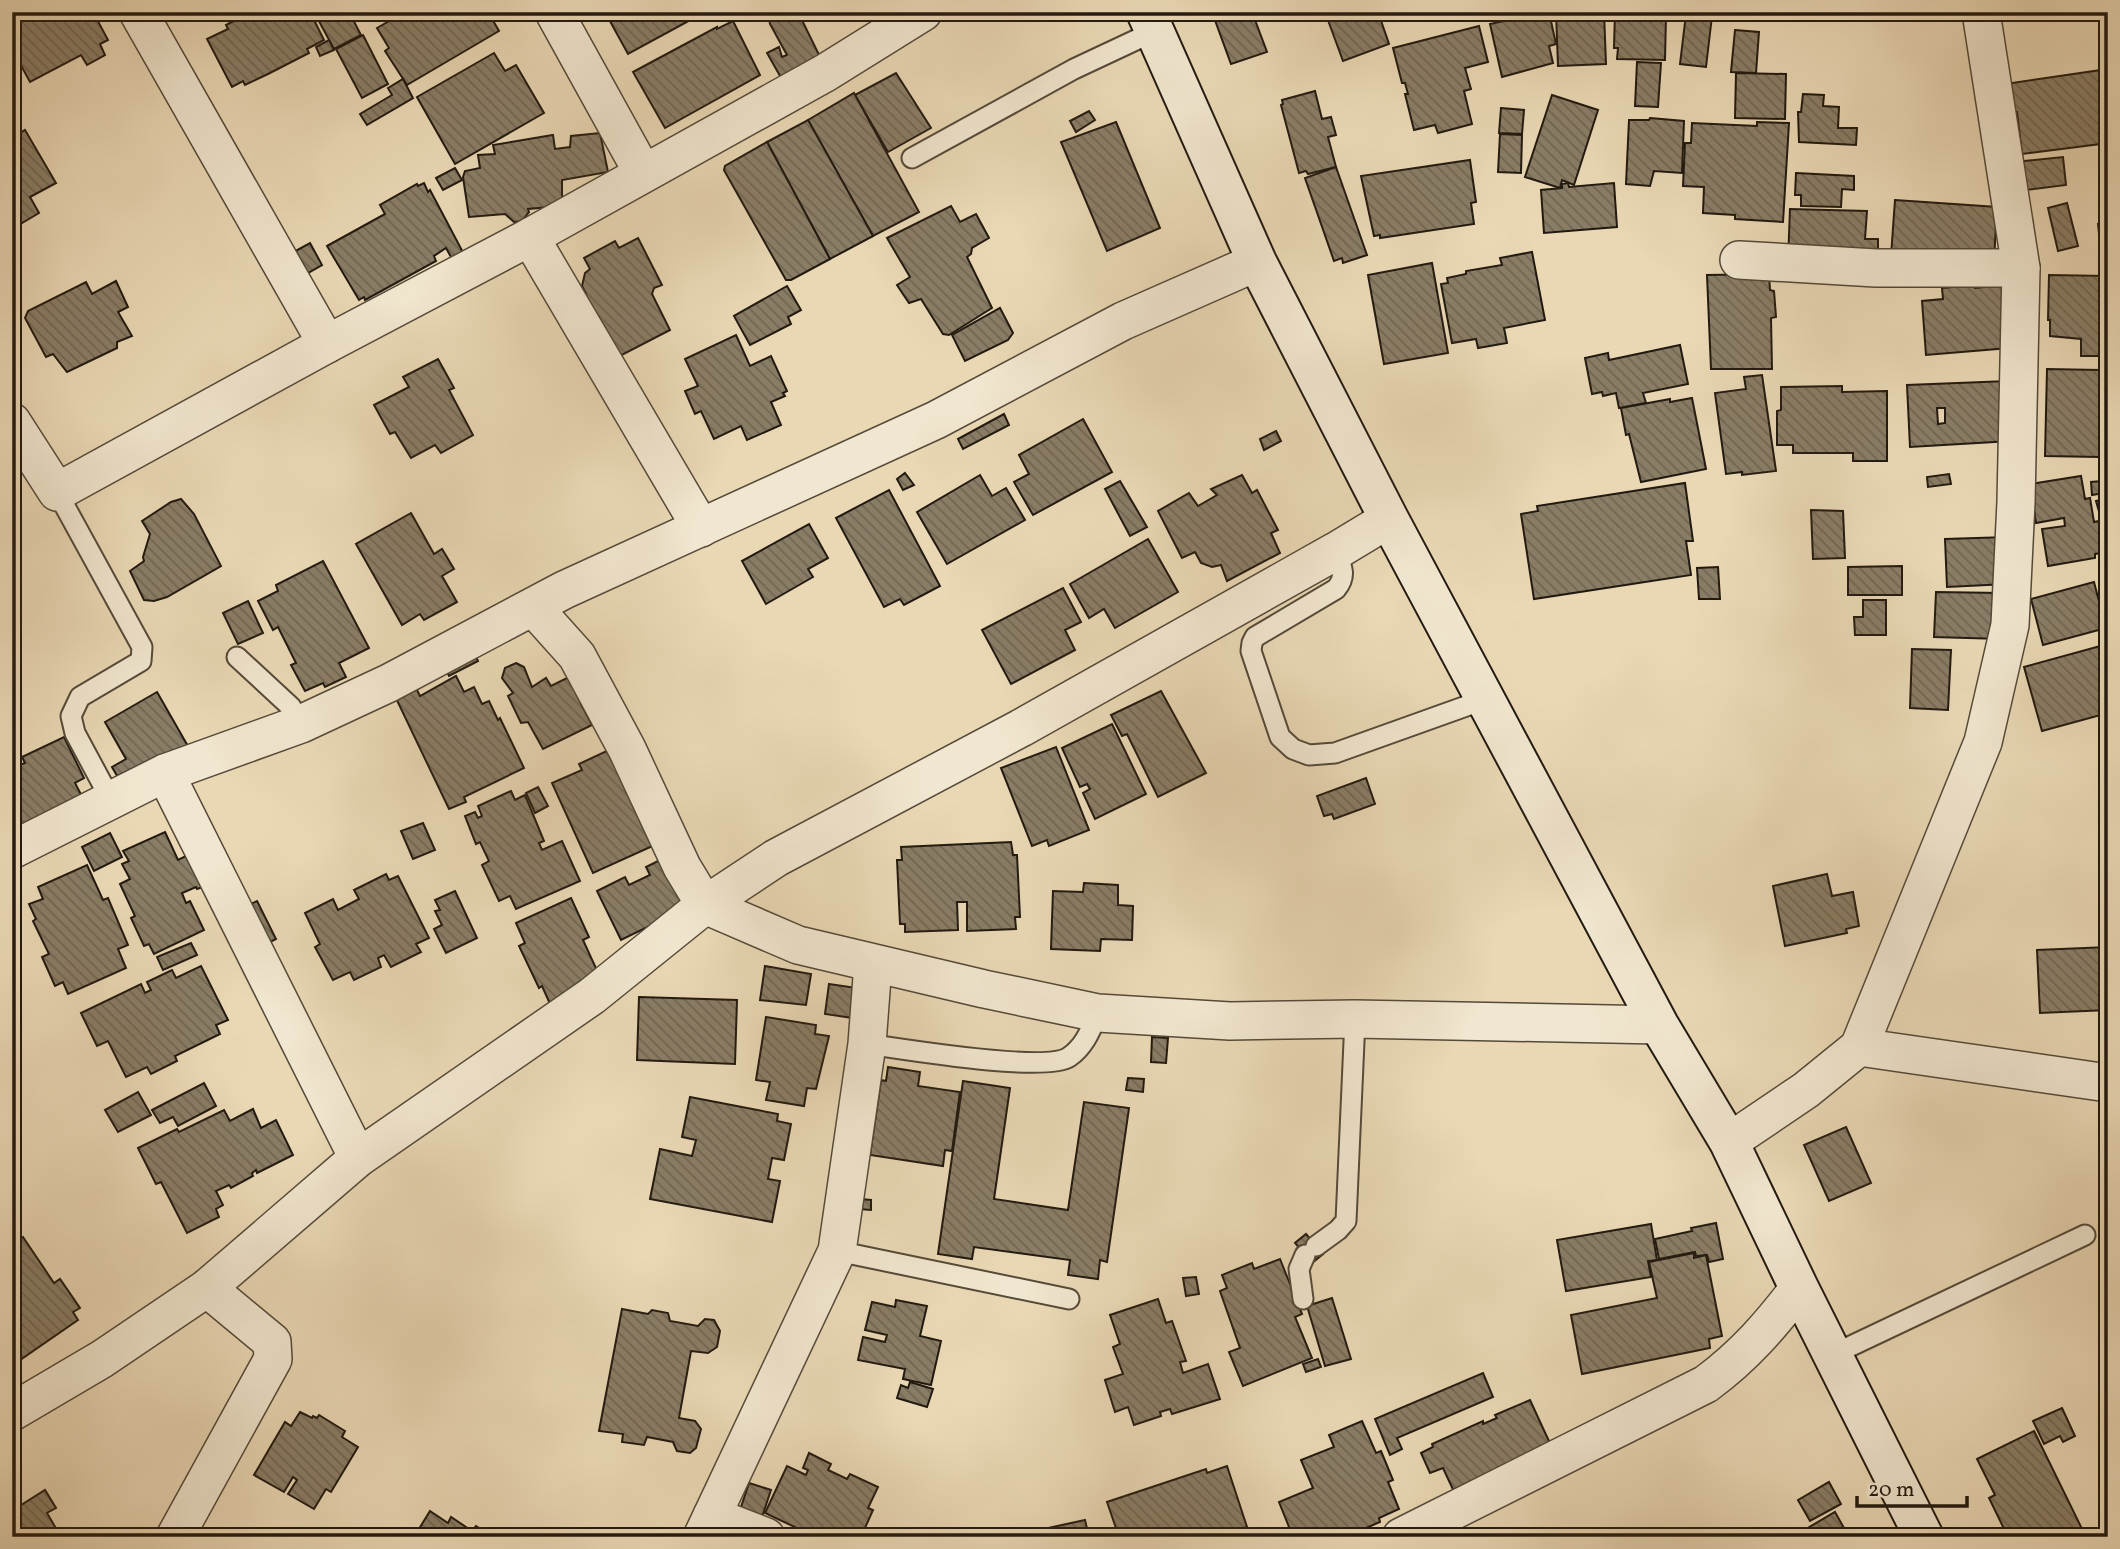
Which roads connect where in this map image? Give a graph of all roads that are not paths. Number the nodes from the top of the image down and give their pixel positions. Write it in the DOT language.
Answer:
graph roads {
  1 [pos="138,12"];
  2 [pos="554,12"];
  3 [pos="923,12"];
  4 [pos="1981,12"];
  5 [pos="1151,22"];
  6 [pos="912,158"];
  7 [pos="643,173"];
  8 [pos="530,237"];
  9 [pos="1739,260"];
  10 [pos="1257,262"];
  11 [pos="2021,268"];
  12 [pos="327,344"];
  13 [pos="12,422"];
  14 [pos="57,492"];
  15 [pos="1389,519"];
  16 [pos="701,528"];
  17 [pos="1336,551"];
  18 [pos="534,608"];
  19 [pos="237,657"];
  20 [pos="1486,699"];
  21 [pos="301,724"];
  22 [pos="165,773"];
  23 [pos="111,800"];
  24 [pos="12,850"];
  25 [pos="705,905"];
  26 [pos="873,964"];
  27 [pos="1098,1013"];
  28 [pos="1355,1019"];
  29 [pos="1659,1025"];
  30 [pos="867,1044"];
  31 [pos="1859,1047"];
  32 [pos="2108,1083"];
  33 [pos="1729,1142"];
  34 [pos="358,1158"];
  35 [pos="2084,1235"];
  36 [pos="837,1251"];
  37 [pos="207,1288"];
  38 [pos="1799,1288"];
  39 [pos="1069,1299"];
  40 [pos="1303,1299"];
  41 [pos="1832,1355"];
  42 [pos="12,1412"];
  43 [pos="707,1526"];
  44 [pos="1915,1533"];
  45 [pos="174,1537"];
  46 [pos="766,1537"];
  47 [pos="1401,1537"];
  1 -- 12 [label="street"];
  2 -- 7 [label="street"];
  3 -- 7 [label="street"];
  4 -- 11 [label="street"];
  5 -- 6 [label="lane"];
  5 -- 10 [label="main road"];
  7 -- 8 [label="street"];
  8 -- 12 [label="street"];
  8 -- 16 [label="street"];
  9 -- 11 [label="street"];
  10 -- 15 [label="main road"];
  10 -- 16 [label="street"];
  11 -- 31 [label="street"];
  12 -- 14 [label="street"];
  13 -- 14 [label="street"];
  14 -- 23 [label="lane"];
  15 -- 17 [label="street"];
  15 -- 20 [label="main road"];
  16 -- 18 [label="street"];
  17 -- 20 [label="lane"];
  17 -- 25 [label="street"];
  18 -- 21 [label="street"];
  18 -- 25 [label="street"];
  19 -- 21 [label="lane"];
  20 -- 29 [label="main road"];
  21 -- 22 [label="street"];
  22 -- 23 [label="street"];
  22 -- 34 [label="street"];
  23 -- 24 [label="street"];
  25 -- 26 [label="street"];
  25 -- 34 [label="street"];
  26 -- 27 [label="street"];
  26 -- 30 [label="street"];
  27 -- 28 [label="street"];
  27 -- 30 [label="lane"];
  28 -- 29 [label="street"];
  28 -- 40 [label="lane"];
  29 -- 33 [label="main road"];
  30 -- 36 [label="street"];
  31 -- 32 [label="street"];
  31 -- 33 [label="street"];
  33 -- 38 [label="main road"];
  34 -- 37 [label="street"];
  35 -- 41 [label="lane"];
  36 -- 39 [label="lane"];
  36 -- 43 [label="street"];
  37 -- 42 [label="street"];
  37 -- 45 [label="street"];
  38 -- 41 [label="main road"];
  38 -- 47 [label="street"];
  41 -- 44 [label="main road"];
  43 -- 46 [label="street"];
}
